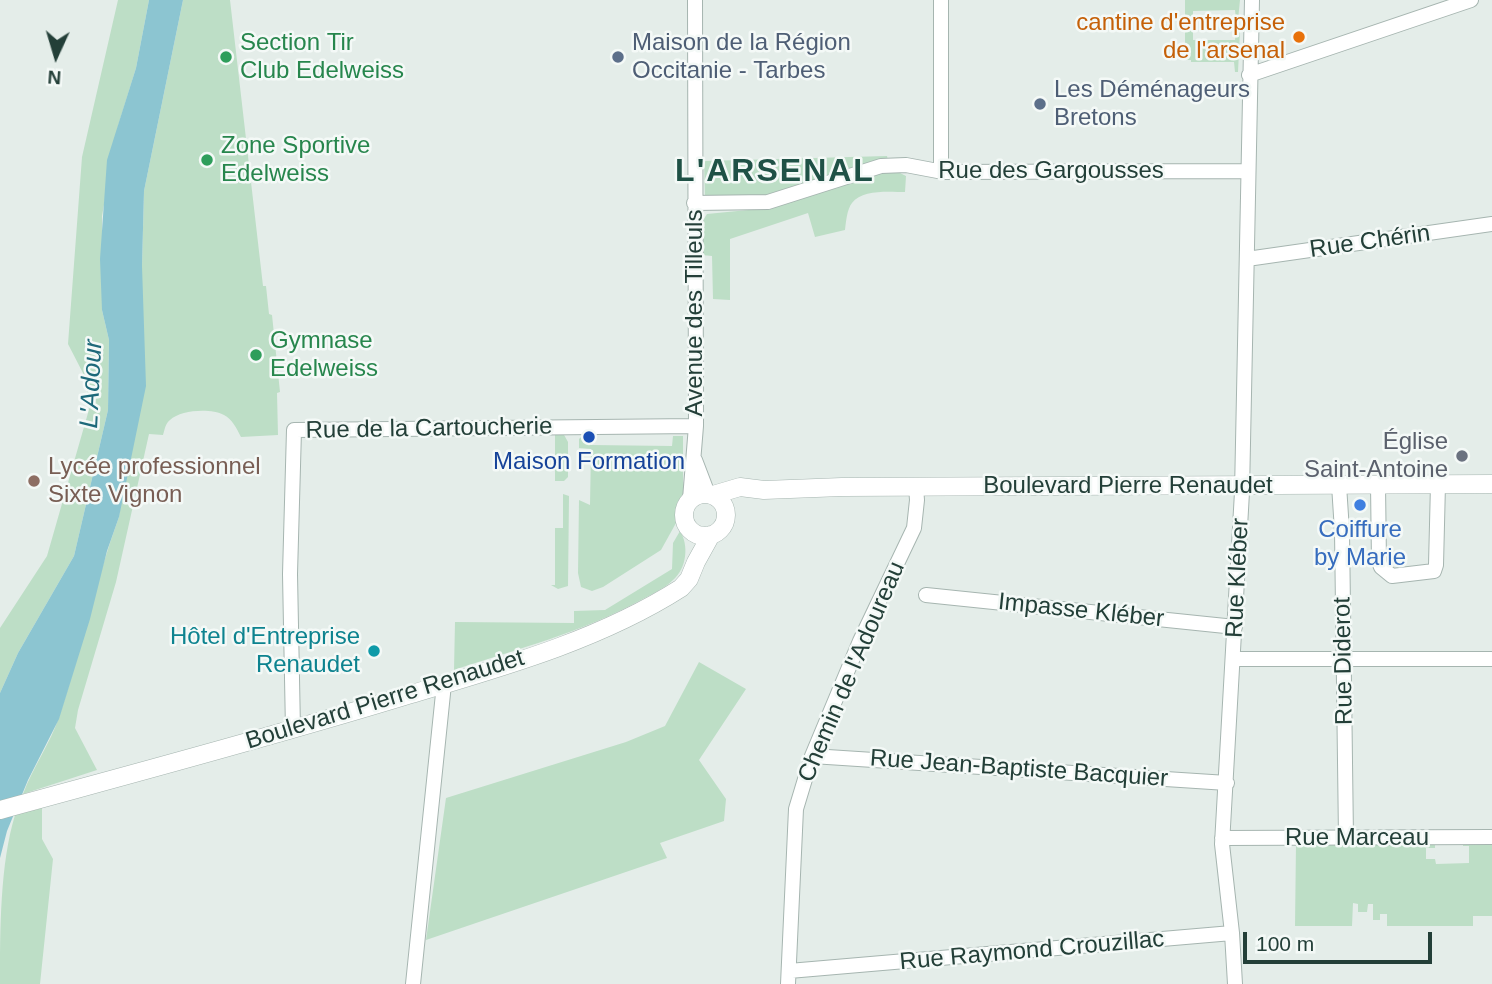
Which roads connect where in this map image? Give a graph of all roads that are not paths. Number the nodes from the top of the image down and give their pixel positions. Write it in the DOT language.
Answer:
graph roads {
  1 [pos="695,0"];
  2 [pos="941,0"];
  3 [pos="1252,0"];
  4 [pos="1471,0"];
  5 [pos="1249,75"];
  6 [pos="1247,171"];
  7 [pos="943,172"];
  8 [pos="694,203"];
  9 [pos="1492,224"];
  10 [pos="1247,259"];
  11 [pos="696,426"];
  12 [pos="1438,484"];
  13 [pos="1492,484"];
  14 [pos="1241,485"];
  15 [pos="1339,485"];
  16 [pos="1378,485"];
  17 [pos="916,487"];
  18 [pos="764,490"];
  19 [pos="704,496"];
  20 [pos="726,512"];
  21 [pos="687,527"];
  22 [pos="711,535"];
  23 [pos="696,562"];
  24 [pos="926,596"];
  25 [pos="1235,627"];
  26 [pos="1233,659"];
  27 [pos="1492,659"];
  28 [pos="1344,660"];
  29 [pos="444,684"];
  30 [pos="293,730"];
  31 [pos="812,756"];
  32 [pos="1227,783"];
  33 [pos="0,810"];
  34 [pos="1492,837"];
  35 [pos="1222,838"];
  36 [pos="1346,838"];
  37 [pos="1233,933"];
  38 [pos="789,978"];
  39 [pos="413,984"];
  40 [pos="1235,984"];
  1 -- 8 [label="street, Avenue des Tilleuls"];
  2 -- 7 [label="street"];
  3 -- 5 [label="street, Rue Kléber"];
  4 -- 5 [label="street"];
  5 -- 6 [label="street, Rue Kléber"];
  6 -- 7 [label="street, Rue des Gargousses"];
  6 -- 10 [label="street, Rue Kléber"];
  7 -- 8 [label="street, Rue des Gargousses"];
  8 -- 11 [label="street, Avenue des Tilleuls"];
  9 -- 10 [label="street, Rue Chérin"];
  10 -- 14 [label="street, Rue Kléber"];
  11 -- 19 [label="street, Avenue des Tilleuls"];
  11 -- 30 [label="street, Rue de la Cartoucherie"];
  12 -- 13 [label="street, Boulevard Pierre Renaudet"];
  12 -- 16 [label="street, Boulevard Pierre Renaudet"];
  12 -- 16 [label="street"];
  14 -- 15 [label="street, Boulevard Pierre Renaudet"];
  14 -- 17 [label="street, Boulevard Pierre Renaudet"];
  14 -- 25 [label="street, Rue Kléber"];
  15 -- 16 [label="street, Boulevard Pierre Renaudet"];
  15 -- 28 [label="street, Rue Diderot"];
  17 -- 18 [label="street, Boulevard Pierre Renaudet"];
  17 -- 31 [label="street, Chemin de l'Adoureau"];
  18 -- 19 [label="street, Boulevard Pierre Renaudet"];
  18 -- 20 [label="street, Boulevard Pierre Renaudet"];
  19 -- 20 [label="street"];
  19 -- 21 [label="street"];
  20 -- 22 [label="street"];
  21 -- 22 [label="street"];
  21 -- 23 [label="street"];
  22 -- 23 [label="street, Boulevard Pierre Renaudet"];
  23 -- 29 [label="street, Boulevard Pierre Renaudet"];
  24 -- 25 [label="street, Impasse Kléber"];
  25 -- 26 [label="street, Rue Kléber"];
  26 -- 28 [label="street"];
  26 -- 32 [label="street, Rue Kléber"];
  27 -- 28 [label="street"];
  28 -- 36 [label="street, Rue Diderot"];
  29 -- 30 [label="street, Boulevard Pierre Renaudet"];
  29 -- 39 [label="street"];
  30 -- 33 [label="street, Boulevard Pierre Renaudet"];
  31 -- 32 [label="street, Rue Jean-Baptiste Bacquier"];
  31 -- 38 [label="street, Chemin de l'Adoureau"];
  32 -- 35 [label="street, Rue Kléber"];
  34 -- 36 [label="street, Rue Marceau"];
  35 -- 36 [label="street, Rue Marceau"];
  35 -- 37 [label="street, Rue Kléber"];
  37 -- 38 [label="street, Rue Raymond Crouzillac"];
  37 -- 40 [label="street, Rue Kléber"];
}
